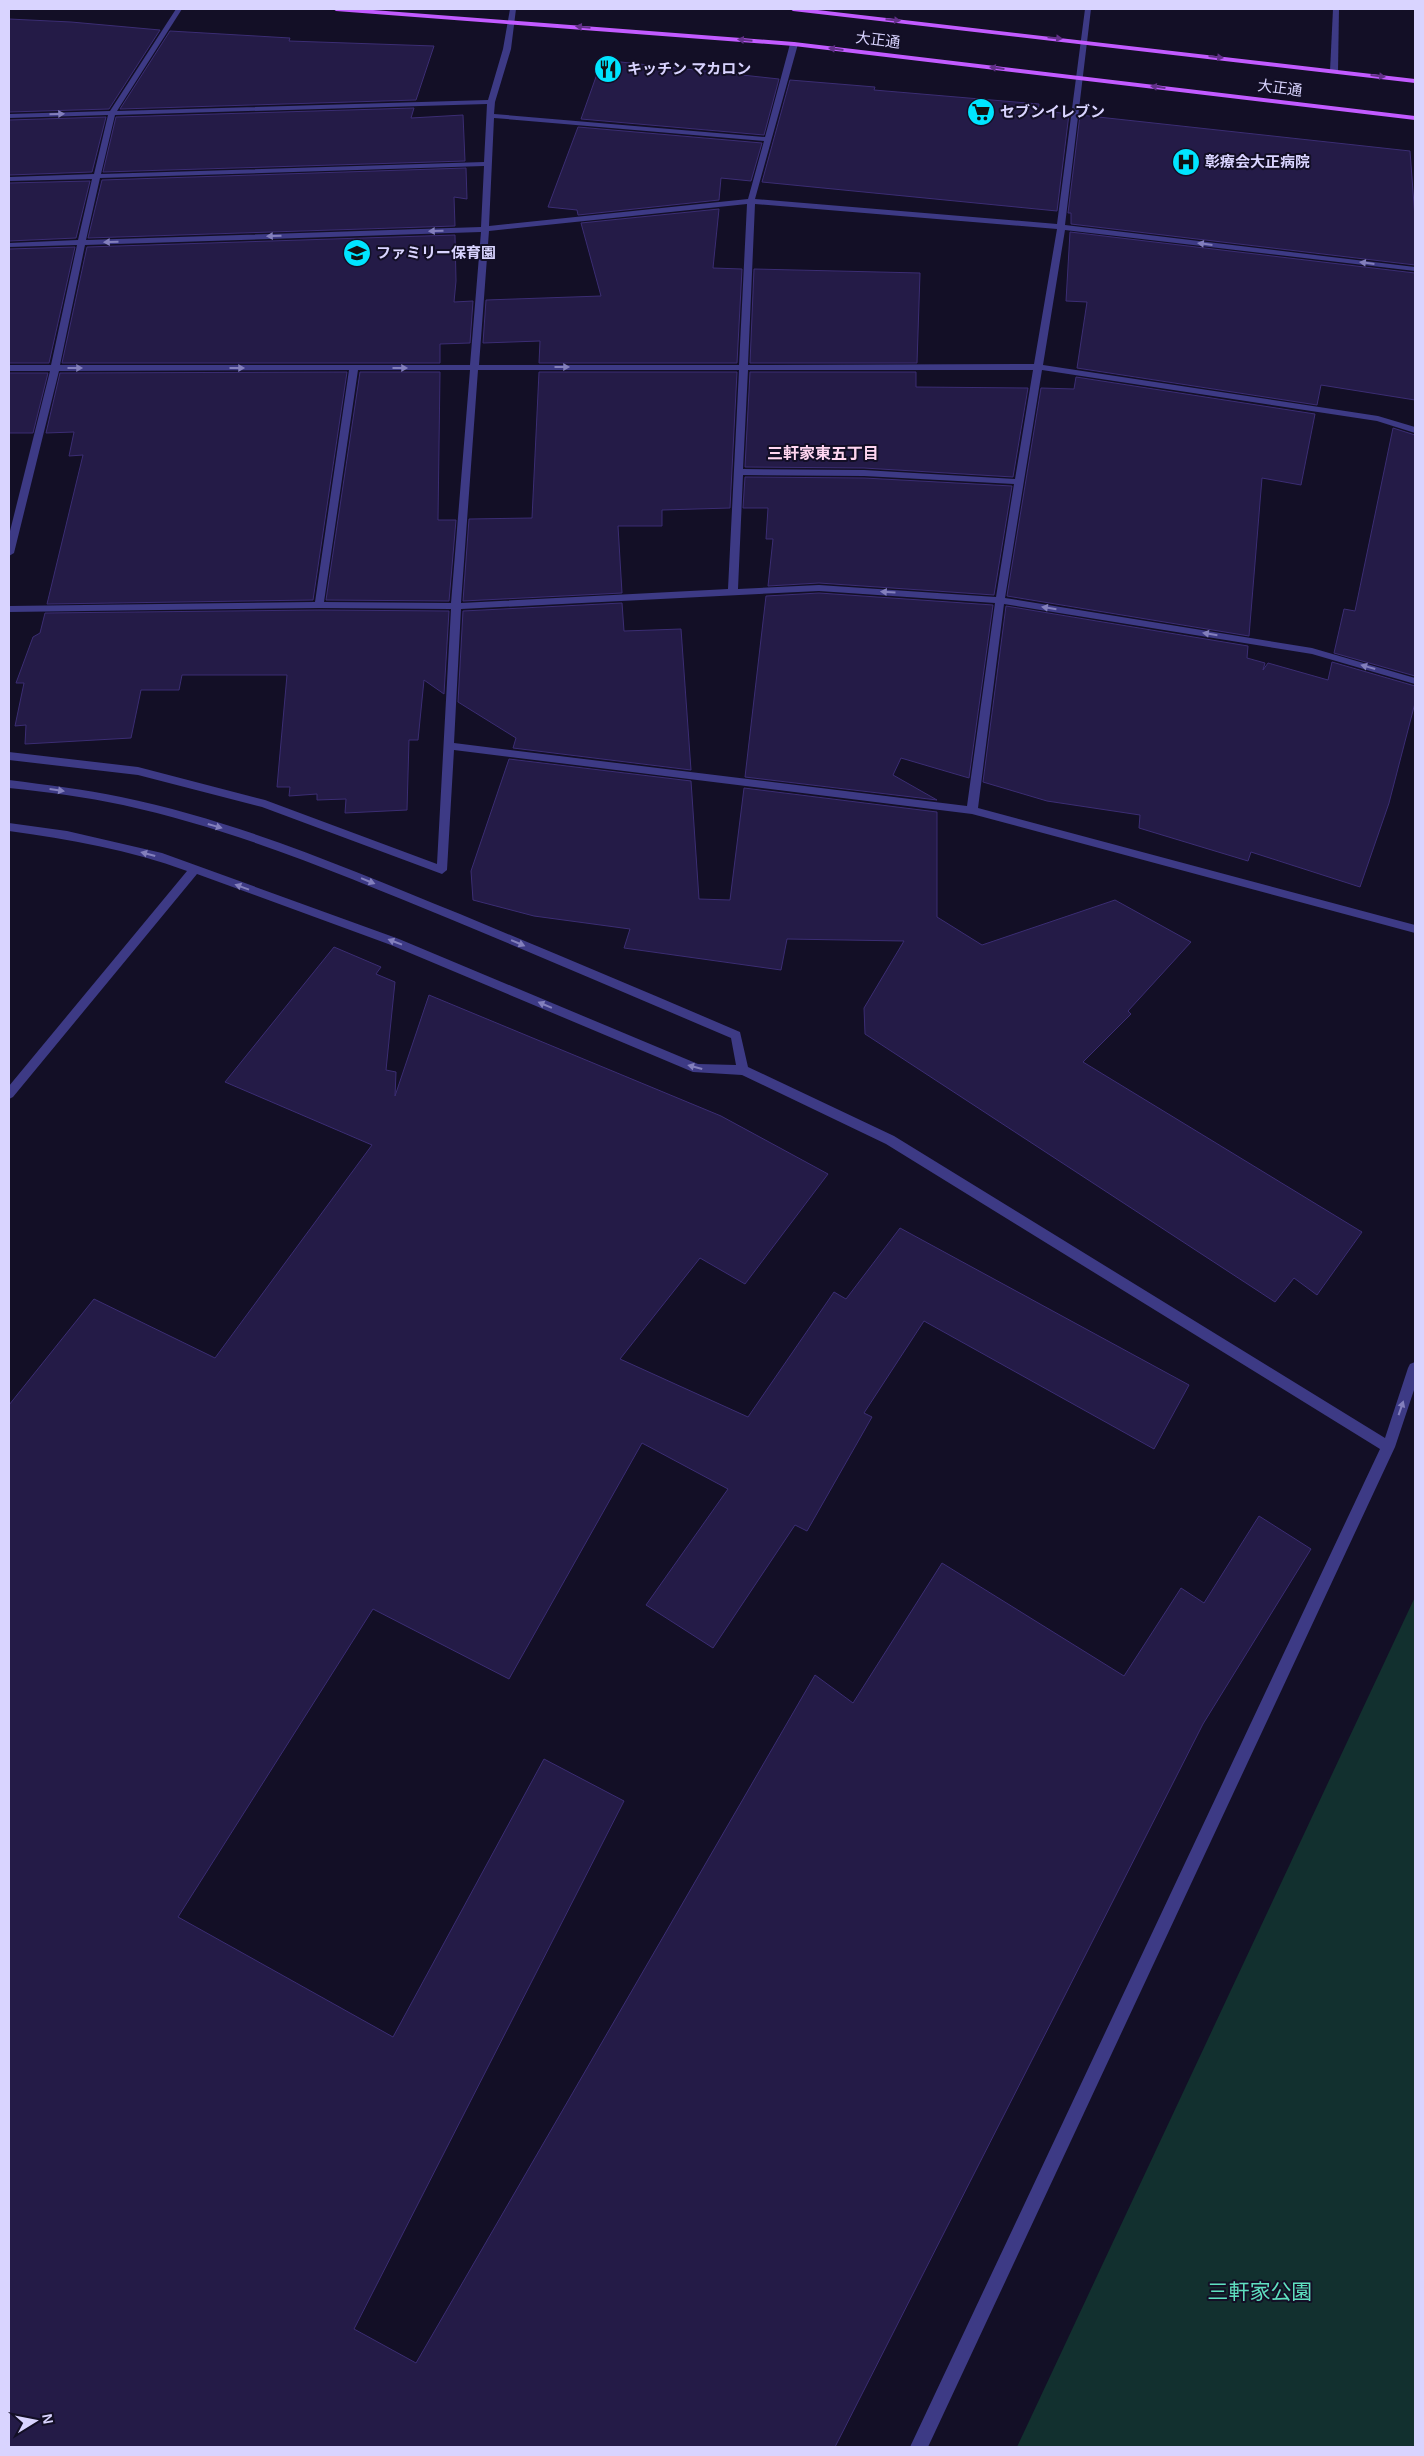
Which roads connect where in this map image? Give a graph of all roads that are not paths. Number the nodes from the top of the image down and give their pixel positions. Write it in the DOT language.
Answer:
graph roads {
  1 [pos="179,9"];
  2 [pos="336,9"];
  3 [pos="513,9"];
  4 [pos="793,9"];
  5 [pos="799,9"];
  6 [pos="1088,9"];
  7 [pos="1336,9"];
  8 [pos="512,21"];
  9 [pos="1084,41"];
  10 [pos="794,44"];
  11 [pos="1334,71"];
  12 [pos="1080,78"];
  13 [pos="1415,81"];
  14 [pos="491,102"];
  15 [pos="112,113"];
  16 [pos="9,116"];
  17 [pos="491,116"];
  18 [pos="1415,118"];
  19 [pos="766,139"];
  20 [pos="488,164"];
  21 [pos="96,176"];
  22 [pos="9,179"];
  23 [pos="751,201"];
  24 [pos="1061,227"];
  25 [pos="485,229"];
  26 [pos="81,243"];
  27 [pos="9,245"];
  28 [pos="1415,269"];
  29 [pos="745,366"];
  30 [pos="1040,367"];
  31 [pos="9,368"];
  32 [pos="55,368"];
  33 [pos="354,368"];
  34 [pos="473,368"];
  35 [pos="1415,430"];
  36 [pos="740,472"];
  37 [pos="1020,482"];
  38 [pos="9,553"];
  39 [pos="733,592"];
  40 [pos="1000,600"];
  41 [pos="320,605"];
  42 [pos="456,606"];
  43 [pos="9,609"];
  44 [pos="1415,681"];
  45 [pos="448,746"];
  46 [pos="9,756"];
  47 [pos="9,784"];
  48 [pos="972,810"];
  49 [pos="9,827"];
  50 [pos="194,870"];
  51 [pos="1415,929"];
  52 [pos="743,1070"];
  53 [pos="9,1094"];
  54 [pos="1415,1368"];
  55 [pos="1388,1447"];
  56 [pos="919,2447"];
  1 -- 15 [label="street"];
  2 -- 8 [label="main road, 大正通"];
  3 -- 8 [label="street"];
  4 -- 5 [label="main road, 大正通"];
  5 -- 9 [label="main road, 大正通, one-way"];
  6 -- 9 [label="street"];
  7 -- 11 [label="street"];
  10 -- 8 [label="main road, 大正通, one-way"];
  8 -- 14 [label="street"];
  9 -- 11 [label="main road, 大正通, one-way"];
  9 -- 12 [label="street"];
  12 -- 10 [label="main road, 大正通, one-way"];
  10 -- 19 [label="street"];
  11 -- 13 [label="main road, 大正通, one-way"];
  18 -- 12 [label="main road, 大正通, one-way"];
  12 -- 24 [label="street"];
  14 -- 15 [label="street"];
  14 -- 17 [label="street"];
  16 -- 15 [label="street, one-way"];
  15 -- 21 [label="street"];
  17 -- 19 [label="street"];
  17 -- 20 [label="street"];
  19 -- 23 [label="street"];
  20 -- 21 [label="street"];
  20 -- 25 [label="street"];
  21 -- 22 [label="street"];
  21 -- 26 [label="street"];
  23 -- 24 [label="street"];
  23 -- 25 [label="street"];
  23 -- 29 [label="street"];
  28 -- 24 [label="street, one-way"];
  24 -- 30 [label="street"];
  25 -- 26 [label="street, one-way"];
  25 -- 34 [label="street"];
  26 -- 27 [label="street"];
  26 -- 32 [label="street"];
  29 -- 30 [label="street"];
  34 -- 29 [label="street, one-way"];
  29 -- 36 [label="street"];
  30 -- 35 [label="street"];
  30 -- 37 [label="street"];
  31 -- 32 [label="street"];
  32 -- 33 [label="street, one-way"];
  32 -- 38 [label="street"];
  33 -- 34 [label="street, one-way"];
  33 -- 41 [label="street"];
  34 -- 42 [label="street"];
  36 -- 37 [label="street"];
  36 -- 39 [label="street"];
  37 -- 40 [label="street"];
  40 -- 39 [label="street, one-way"];
  39 -- 42 [label="street"];
  44 -- 40 [label="street, one-way"];
  40 -- 48 [label="street"];
  41 -- 42 [label="street"];
  41 -- 43 [label="street"];
  42 -- 45 [label="street"];
  45 -- 46 [label="street"];
  45 -- 48 [label="street"];
  47 -- 52 [label="street, one-way"];
  48 -- 51 [label="street"];
  50 -- 49 [label="street, one-way"];
  52 -- 50 [label="street, one-way"];
  50 -- 53 [label="street"];
  52 -- 55 [label="street"];
  55 -- 54 [label="street, one-way"];
  55 -- 56 [label="street"];
}
